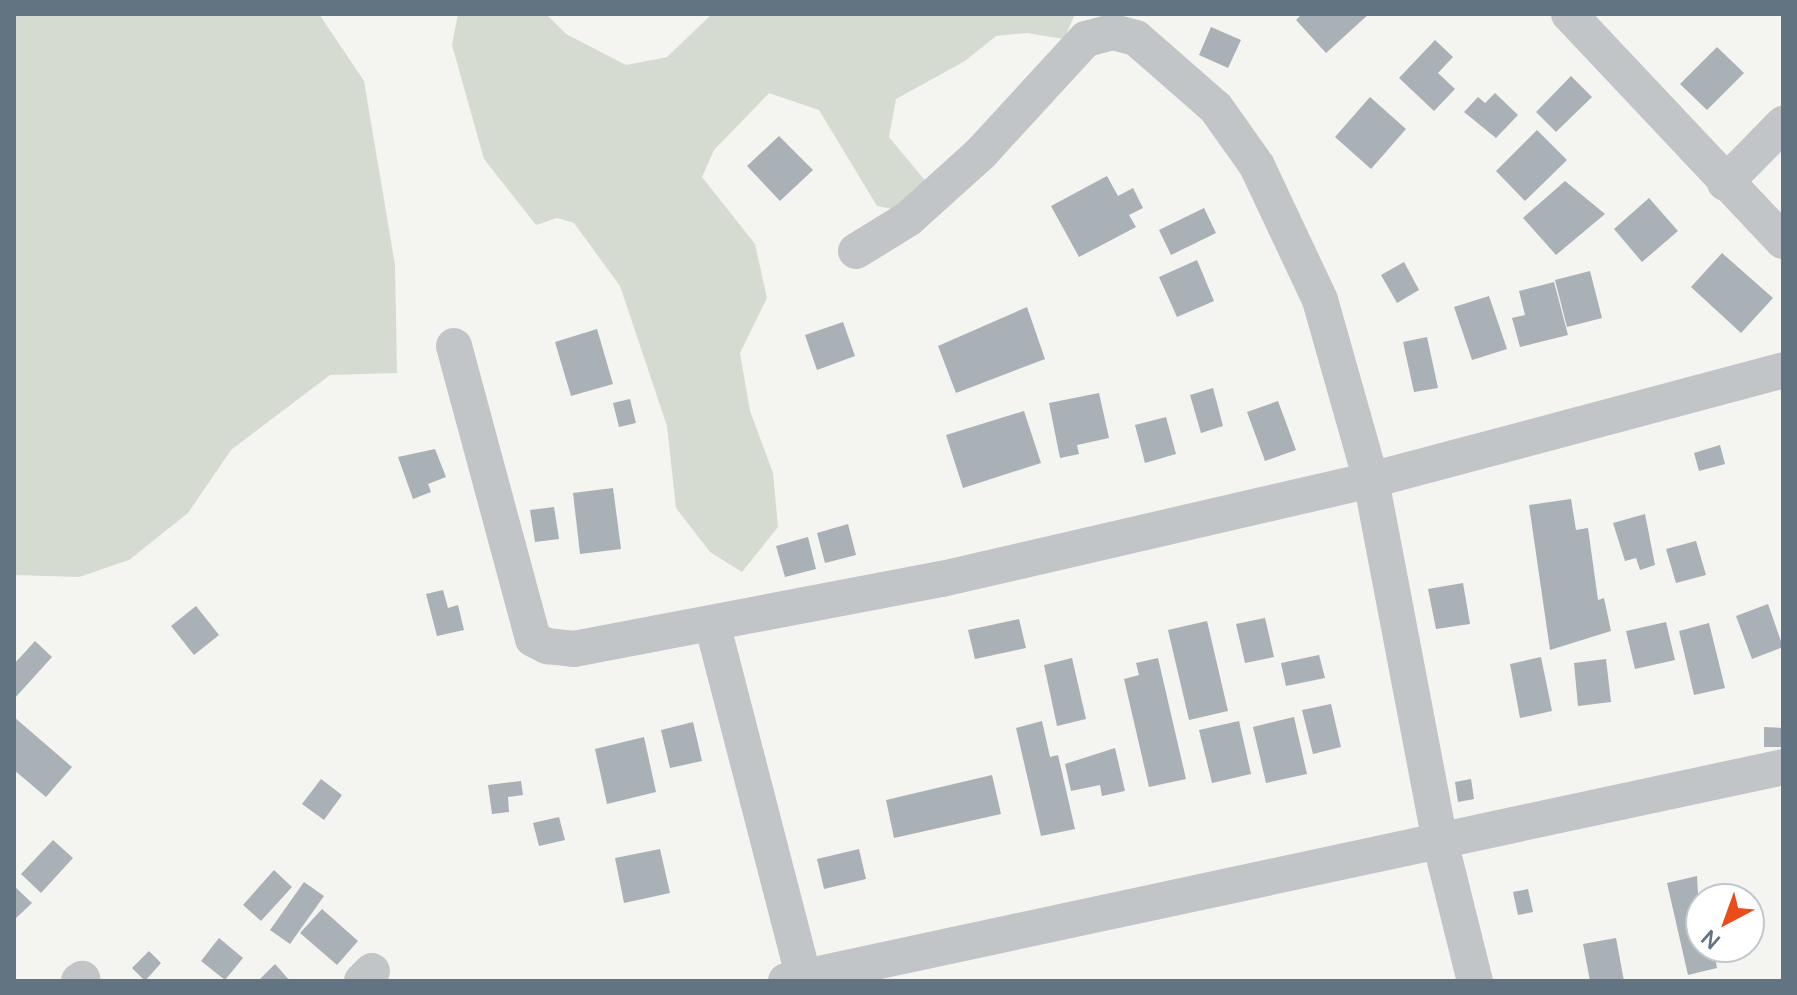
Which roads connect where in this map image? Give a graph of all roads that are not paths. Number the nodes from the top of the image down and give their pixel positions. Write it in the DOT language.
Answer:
graph roads {
  1 [pos="1569,14"];
  2 [pos="1783,124"];
  3 [pos="1725,183"];
  4 [pos="1783,241"];
  5 [pos="856,251"];
  6 [pos="454,346"];
  7 [pos="1783,370"];
  8 [pos="1371,480"];
  9 [pos="712,623"];
  10 [pos="1783,767"];
  11 [pos="1439,837"];
  12 [pos="794,979"];
  13 [pos="1475,981"];
  1 -- 3 [label="street"];
  2 -- 3 [label="street"];
  3 -- 4 [label="street"];
  5 -- 8 [label="street"];
  6 -- 9 [label="street"];
  7 -- 8 [label="street"];
  8 -- 9 [label="street"];
  8 -- 11 [label="street"];
  9 -- 12 [label="street"];
  10 -- 11 [label="street"];
  11 -- 12 [label="street"];
  11 -- 13 [label="street"];
}
